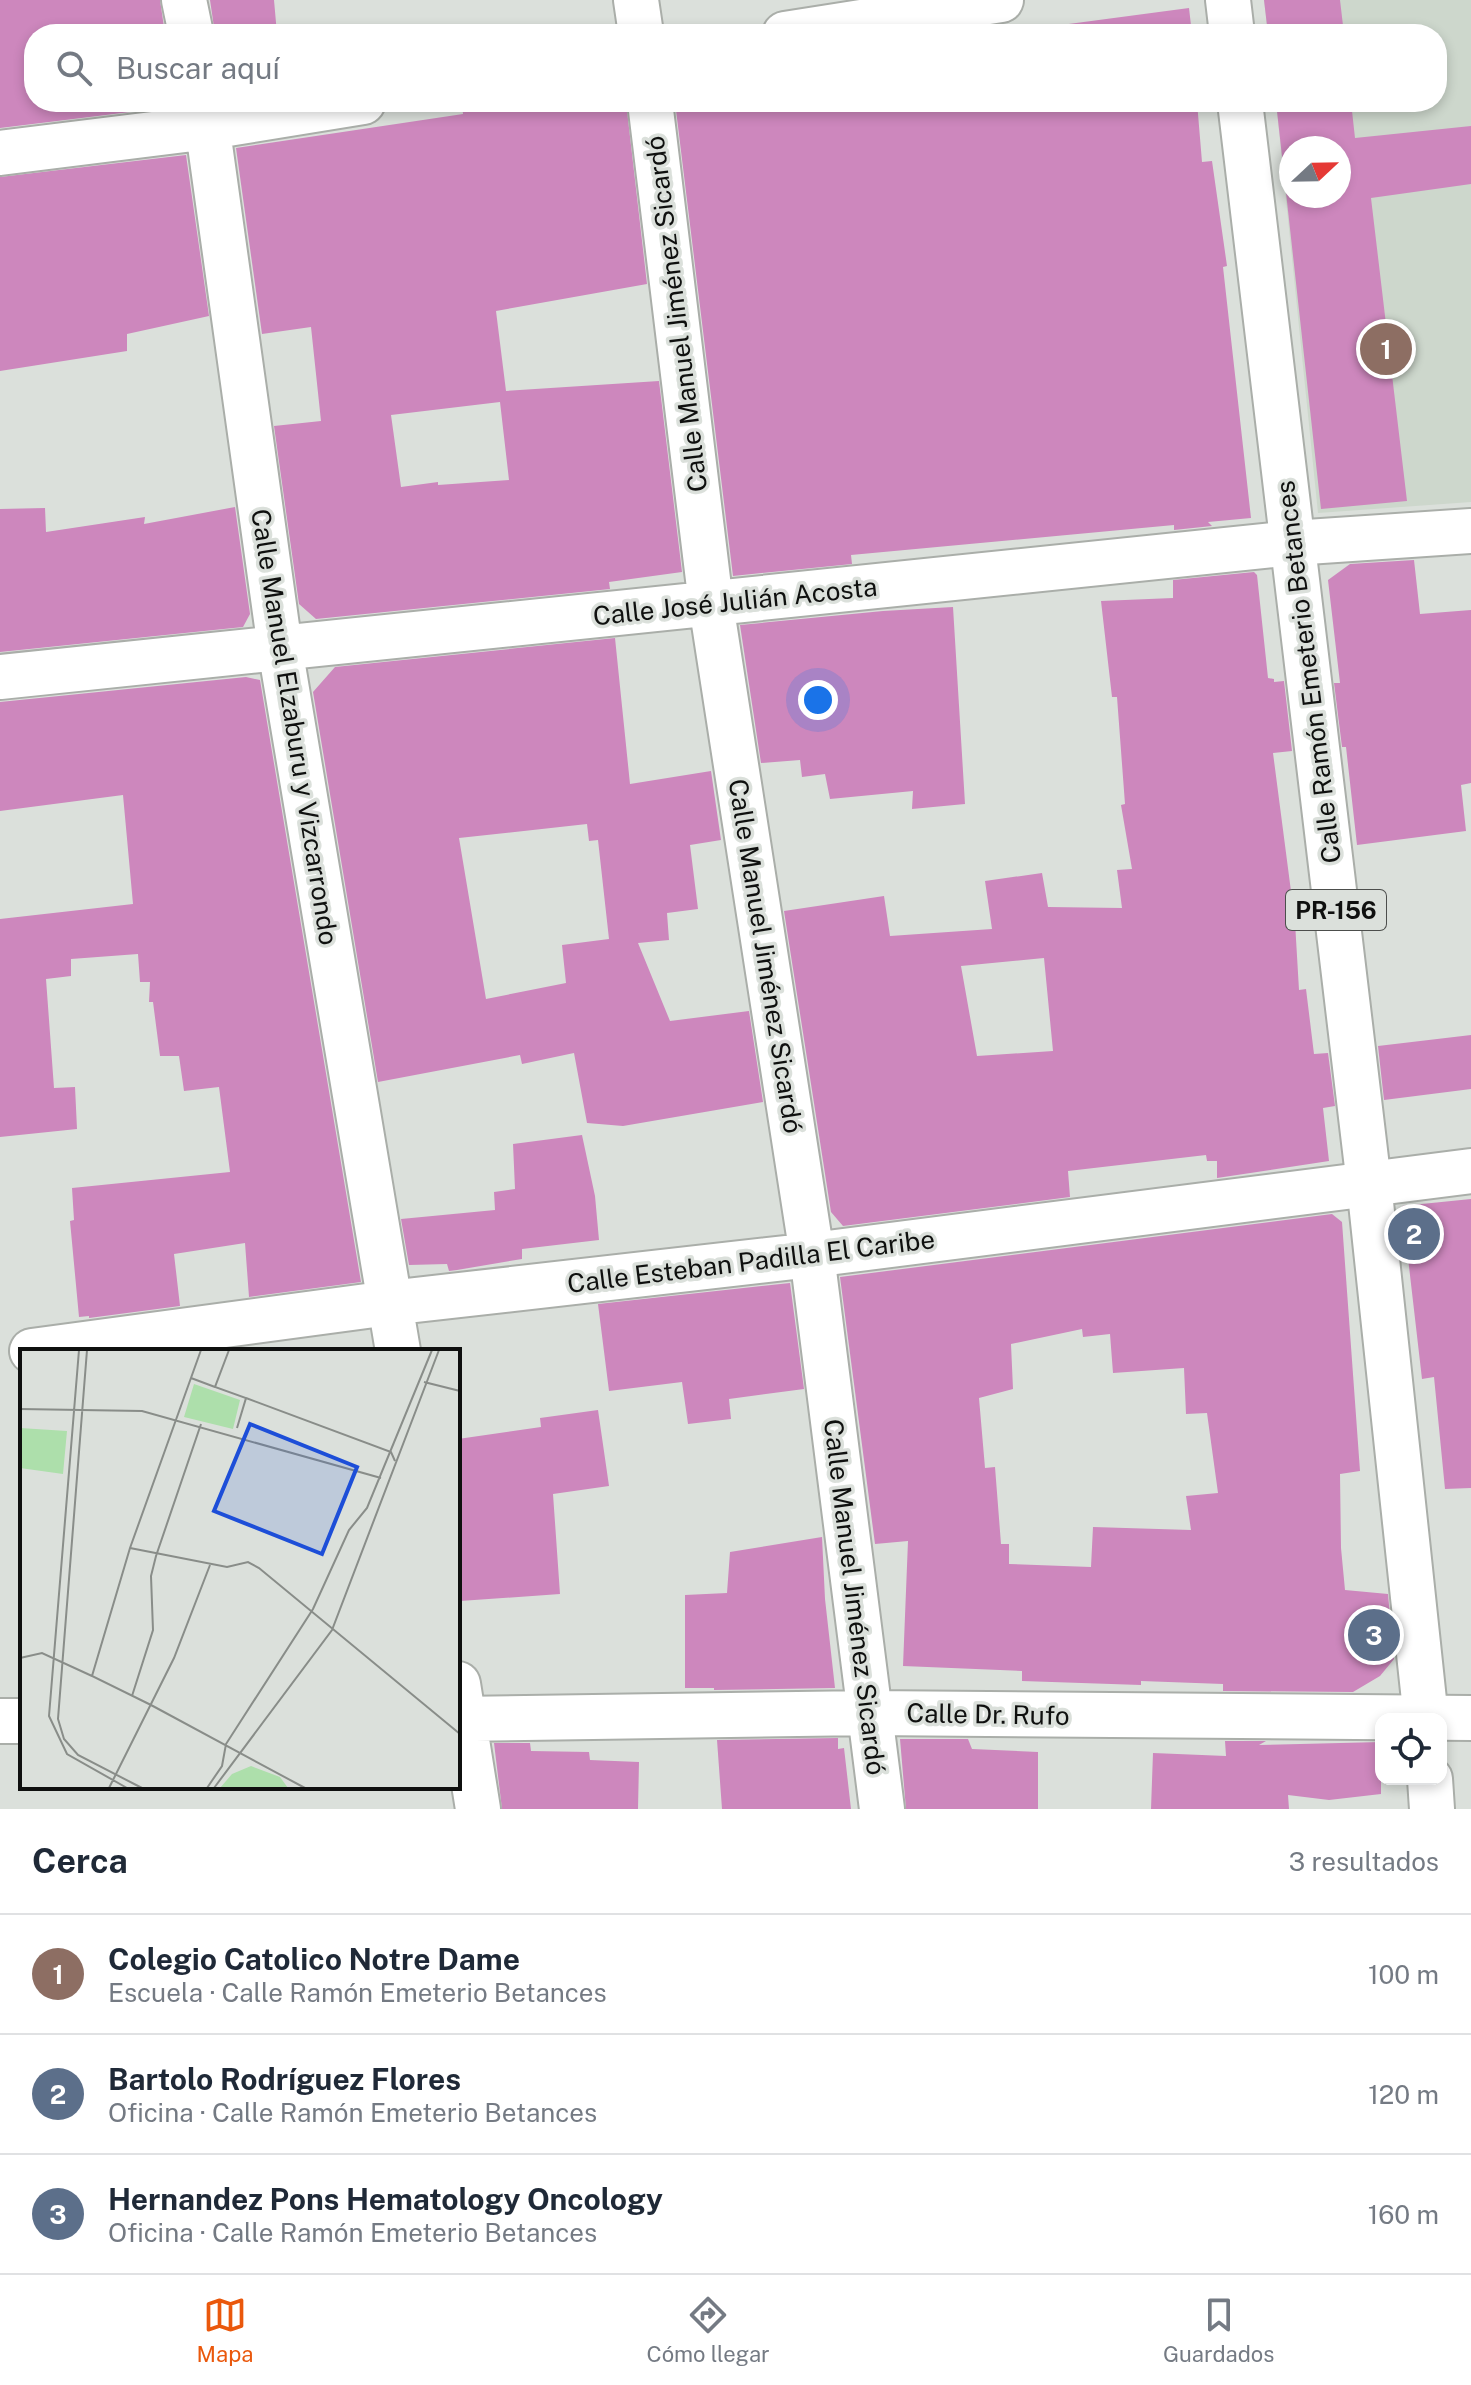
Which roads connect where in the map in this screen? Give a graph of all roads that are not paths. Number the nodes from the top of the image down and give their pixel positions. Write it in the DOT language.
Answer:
graph roads {
  1 [pos="184,0"];
  2 [pos="636,0"];
  3 [pos="1001,0"];
  4 [pos="1228,0"];
  5 [pos="189,24"];
  6 [pos="640,24"];
  7 [pos="849,24"];
  8 [pos="1231,24"];
  9 [pos="233,112"];
  10 [pos="651,112"];
  11 [pos="1241,112"];
  12 [pos="207,114"];
  13 [pos="0,153"];
  14 [pos="1471,531"];
  15 [pos="1292,543"];
  16 [pos="711,604"];
  17 [pos="280,648"];
  18 [pos="0,677"];
  19 [pos="1471,1171"];
  20 [pos="1369,1184"];
  21 [pos="812,1255"];
  22 [pos="389,1303"];
  23 [pos="47,1349"];
  24 [pos="398,1349"];
  25 [pos="20,1352"];
  26 [pos="0,1355"];
  27 [pos="460,1707"];
  28 [pos="869,1713"];
  29 [pos="1425,1713"];
  30 [pos="1375,1718"];
  31 [pos="1471,1718"];
  32 [pos="1447,1719"];
  33 [pos="1430,1785"];
  34 [pos="478,1809"];
  35 [pos="882,1809"];
  36 [pos="1432,1809"];
  1 -- 5 [label="street"];
  2 -- 6 [label="street"];
  3 -- 7 [label="street"];
  4 -- 8 [label="street"];
  9 -- 12 [label="street"];
  10 -- 16 [label="street, Calle Manuel Jiménez Sicardó"];
  11 -- 15 [label="street, Calle Ramón Emeterio Betances / PR-156"];
  12 -- 13 [label="street"];
  12 -- 17 [label="street, Calle Manuel Elzaburu y Vizcarrondo"];
  14 -- 15 [label="street, Calle José Julián Acosta"];
  15 -- 16 [label="street, Calle José Julián Acosta"];
  15 -- 20 [label="street, Calle Ramón Emeterio Betances / PR-156"];
  16 -- 17 [label="street, Calle José Julián Acosta"];
  16 -- 21 [label="street, Calle Manuel Jiménez Sicardó"];
  17 -- 18 [label="street, Calle José Julián Acosta"];
  17 -- 22 [label="street, Calle Manuel Elzaburu y Vizcarrondo"];
  19 -- 20 [label="street, Calle Esteban Padilla El Caribe"];
  20 -- 21 [label="street, Calle Esteban Padilla El Caribe"];
  20 -- 29 [label="street, Calle Ramón Emeterio Betances / PR-156"];
  21 -- 22 [label="street, Calle Esteban Padilla El Caribe"];
  21 -- 28 [label="street, Calle Manuel Jiménez Sicardó"];
  22 -- 23 [label="street, Calle Esteban Padilla El Caribe"];
  22 -- 24 [label="street, Calle Manuel Elzaburu y Vizcarrondo"];
  25 -- 26 [label="street"];
  27 -- 28 [label="street, Calle Dr. Rufo"];
  27 -- 34 [label="street"];
  28 -- 30 [label="street, Calle Dr. Rufo"];
  28 -- 35 [label="street, Calle Manuel Jiménez Sicardó"];
  31 -- 32 [label="street, Calle Dr. Rufo"];
  33 -- 36 [label="street"];
}
